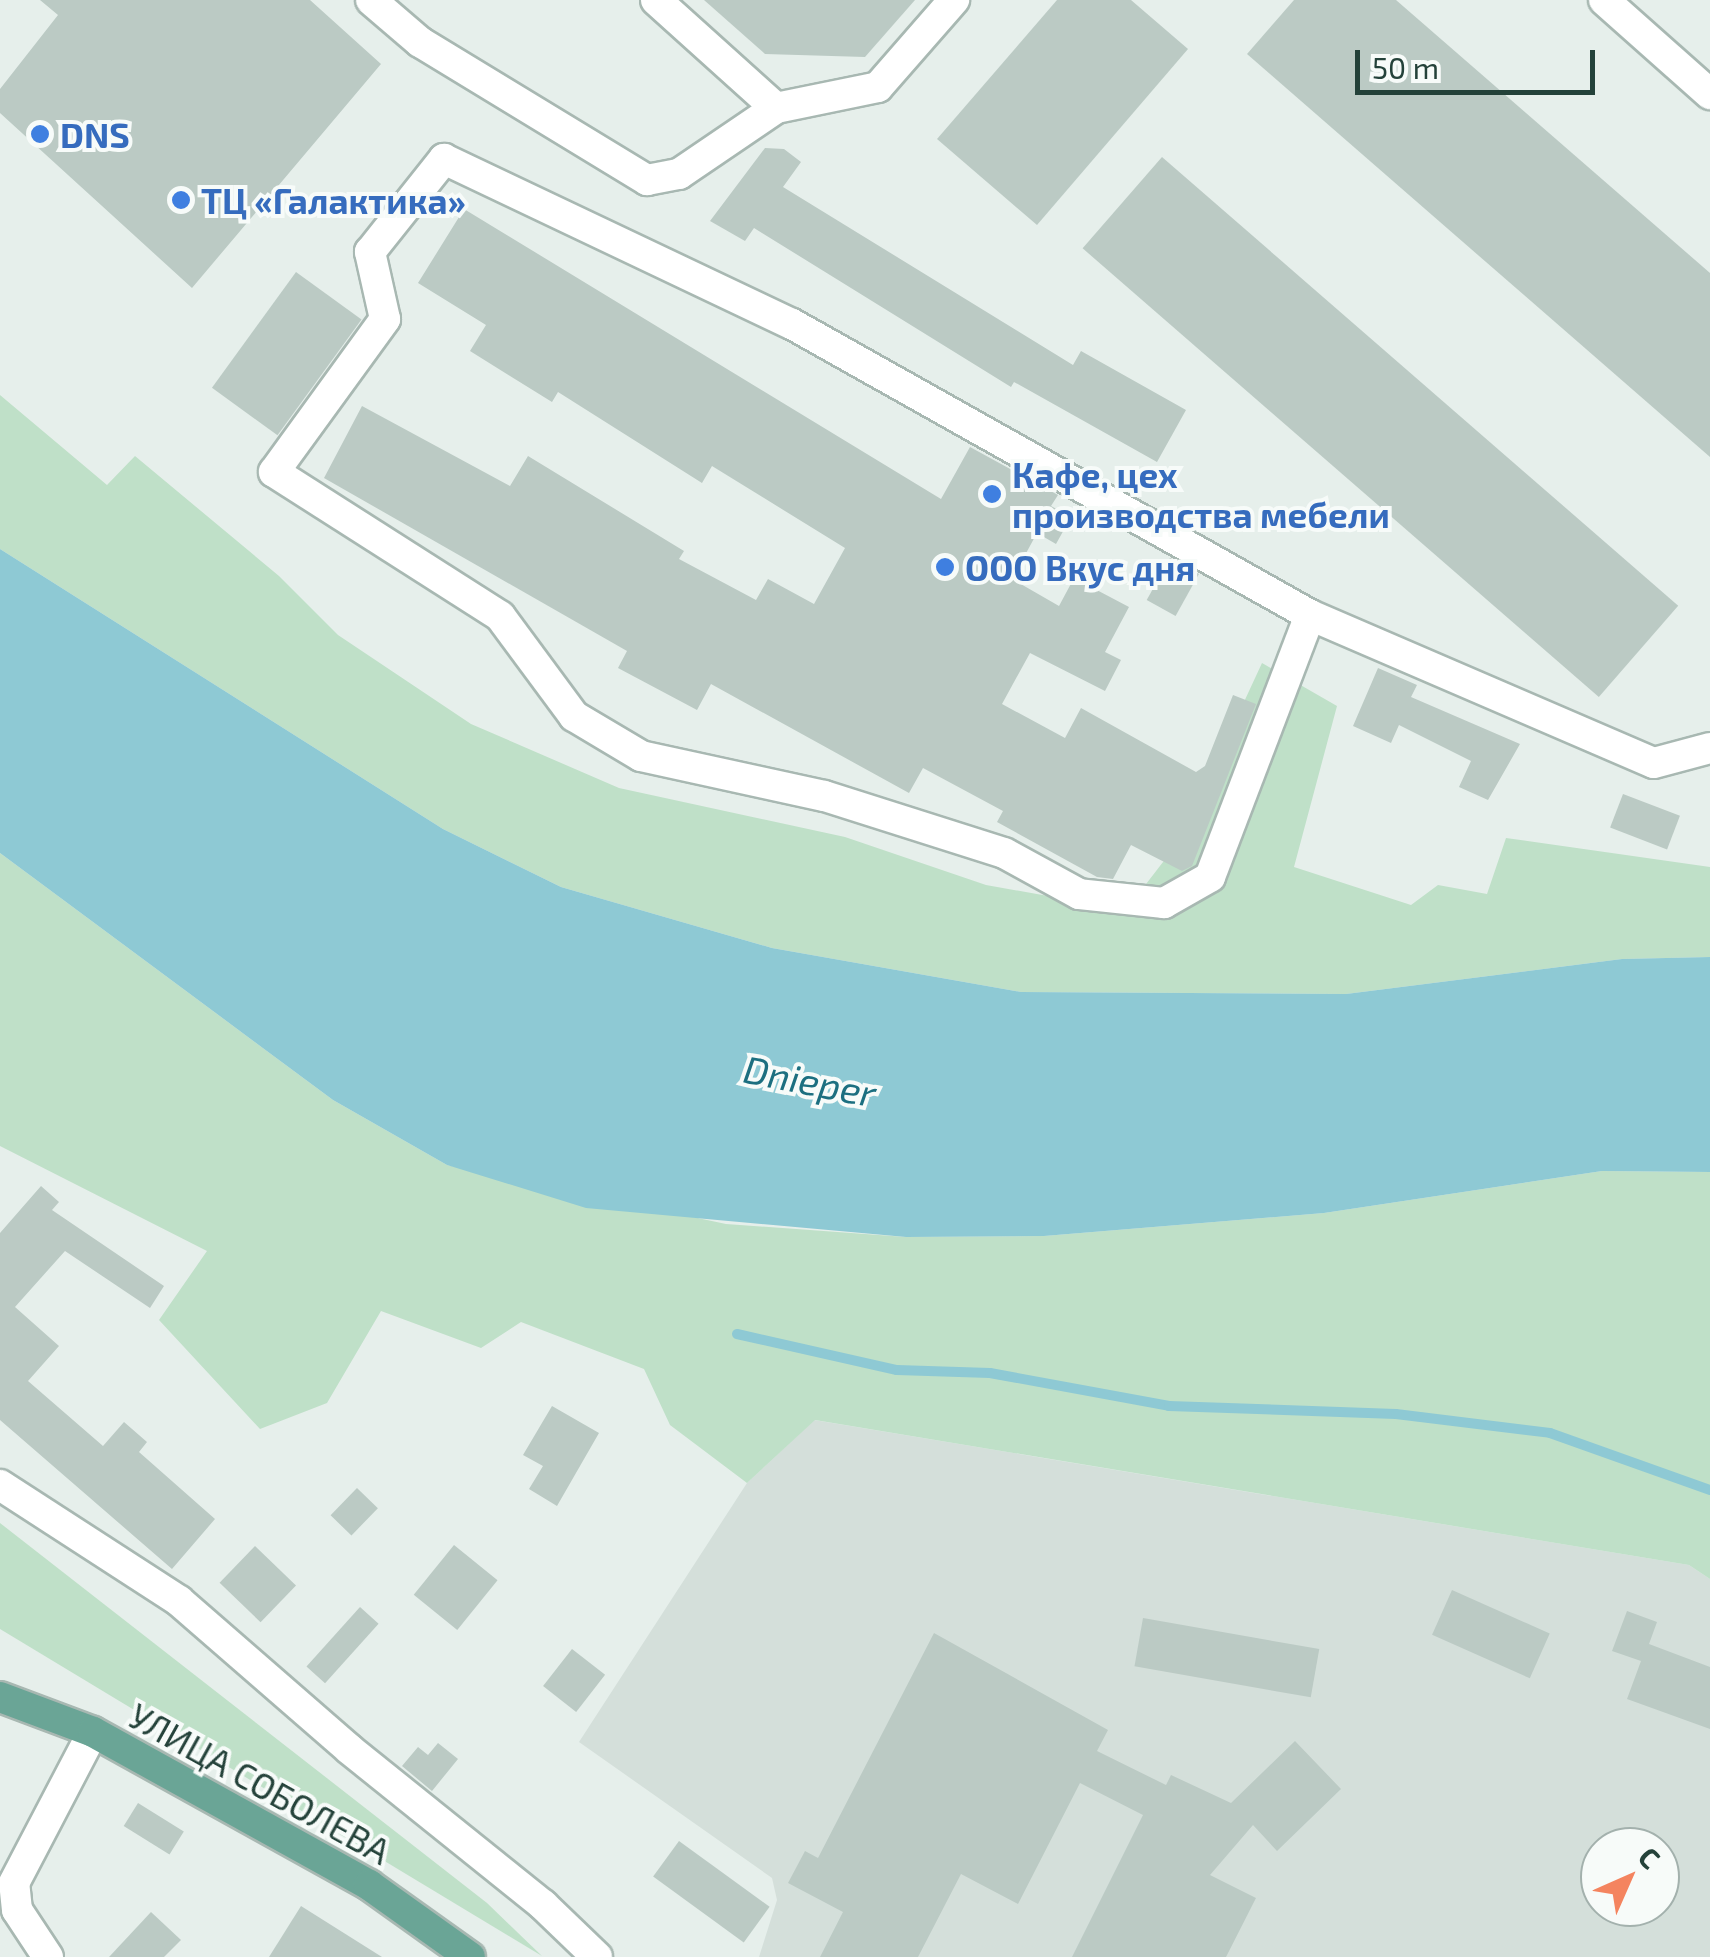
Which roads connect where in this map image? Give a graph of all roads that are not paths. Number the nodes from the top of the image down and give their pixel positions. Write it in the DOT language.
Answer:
graph roads {
  1 [pos="371,0"];
  2 [pos="656,0"];
  3 [pos="954,0"];
  4 [pos="1604,0"];
  5 [pos="1710,94"];
  6 [pos="776,108"];
  7 [pos="1310,614"];
  8 [pos="1710,748"];
  9 [pos="0,1486"];
  10 [pos="0,1697"];
  11 [pos="93,1732"];
  12 [pos="48,1957"];
  13 [pos="470,1957"];
  14 [pos="597,1957"];
  1 -- 6 [label="street"];
  2 -- 6 [label="street"];
  3 -- 6 [label="street"];
  4 -- 5 [label="street"];
  7 -- 7 [label="street"];
  7 -- 8 [label="street"];
  9 -- 14 [label="street"];
  10 -- 11 [label="main road, УЛИЦА СОБОЛЕВА"];
  11 -- 12 [label="street"];
  11 -- 13 [label="main road, УЛИЦА СОБОЛЕВА"];
}
